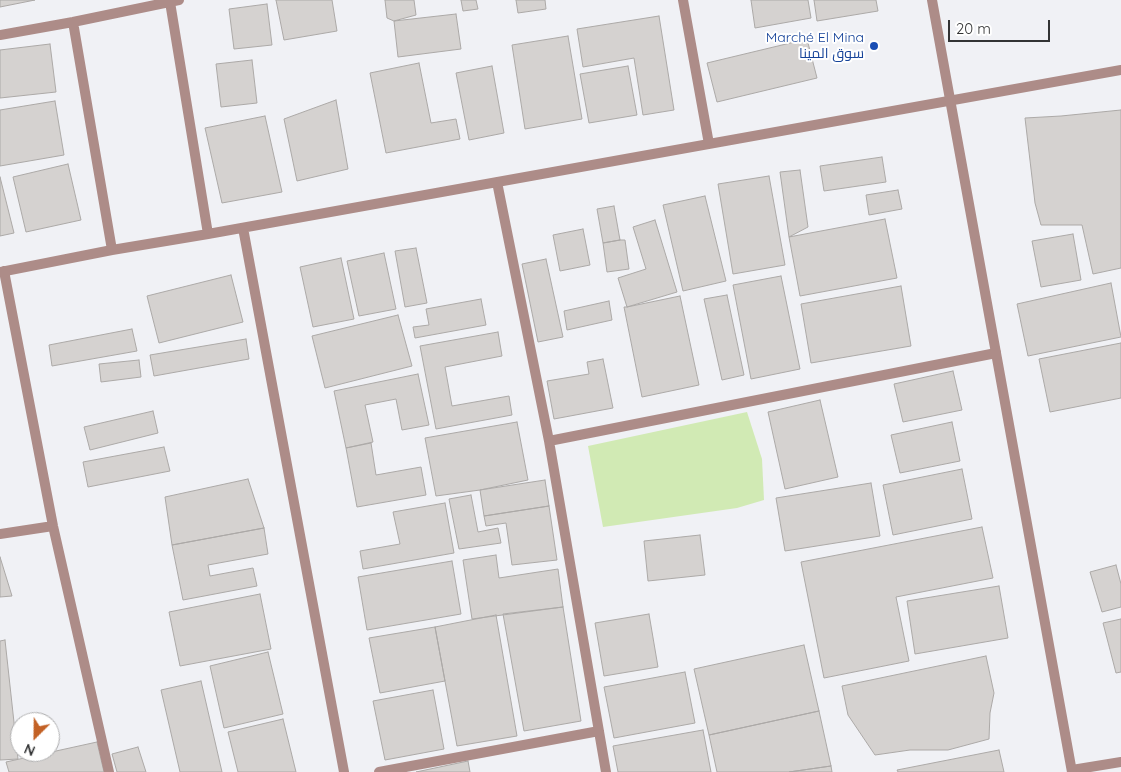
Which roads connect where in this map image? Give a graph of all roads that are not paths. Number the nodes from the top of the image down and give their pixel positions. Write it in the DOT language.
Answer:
graph roads {
  1 [pos="683,0"];
  2 [pos="932,0"];
  3 [pos="174,1"];
  4 [pos="74,22"];
  5 [pos="0,35"];
  6 [pos="1121,70"];
  7 [pos="950,101"];
  8 [pos="709,144"];
  9 [pos="497,182"];
  10 [pos="243,228"];
  11 [pos="208,234"];
  12 [pos="112,250"];
  13 [pos="2,272"];
  14 [pos="996,353"];
  15 [pos="550,441"];
  16 [pos="53,526"];
  17 [pos="0,534"];
  18 [pos="599,731"];
  19 [pos="1121,762"];
  20 [pos="1072,771"];
  21 [pos="109,772"];
  22 [pos="344,772"];
  23 [pos="379,772"];
  24 [pos="606,772"];
  1 -- 8 [label="street"];
  2 -- 7 [label="street"];
  3 -- 4 [label="street"];
  3 -- 11 [label="street"];
  4 -- 5 [label="street"];
  4 -- 12 [label="street"];
  6 -- 7 [label="street"];
  7 -- 8 [label="street"];
  7 -- 14 [label="street"];
  8 -- 9 [label="street"];
  9 -- 10 [label="street"];
  9 -- 15 [label="street"];
  10 -- 11 [label="street"];
  10 -- 22 [label="street"];
  11 -- 12 [label="street"];
  12 -- 13 [label="street"];
  13 -- 16 [label="street"];
  14 -- 15 [label="street"];
  14 -- 20 [label="street"];
  15 -- 18 [label="street"];
  16 -- 17 [label="street"];
  16 -- 21 [label="street"];
  18 -- 23 [label="street"];
  18 -- 24 [label="street"];
  19 -- 20 [label="street"];
}
